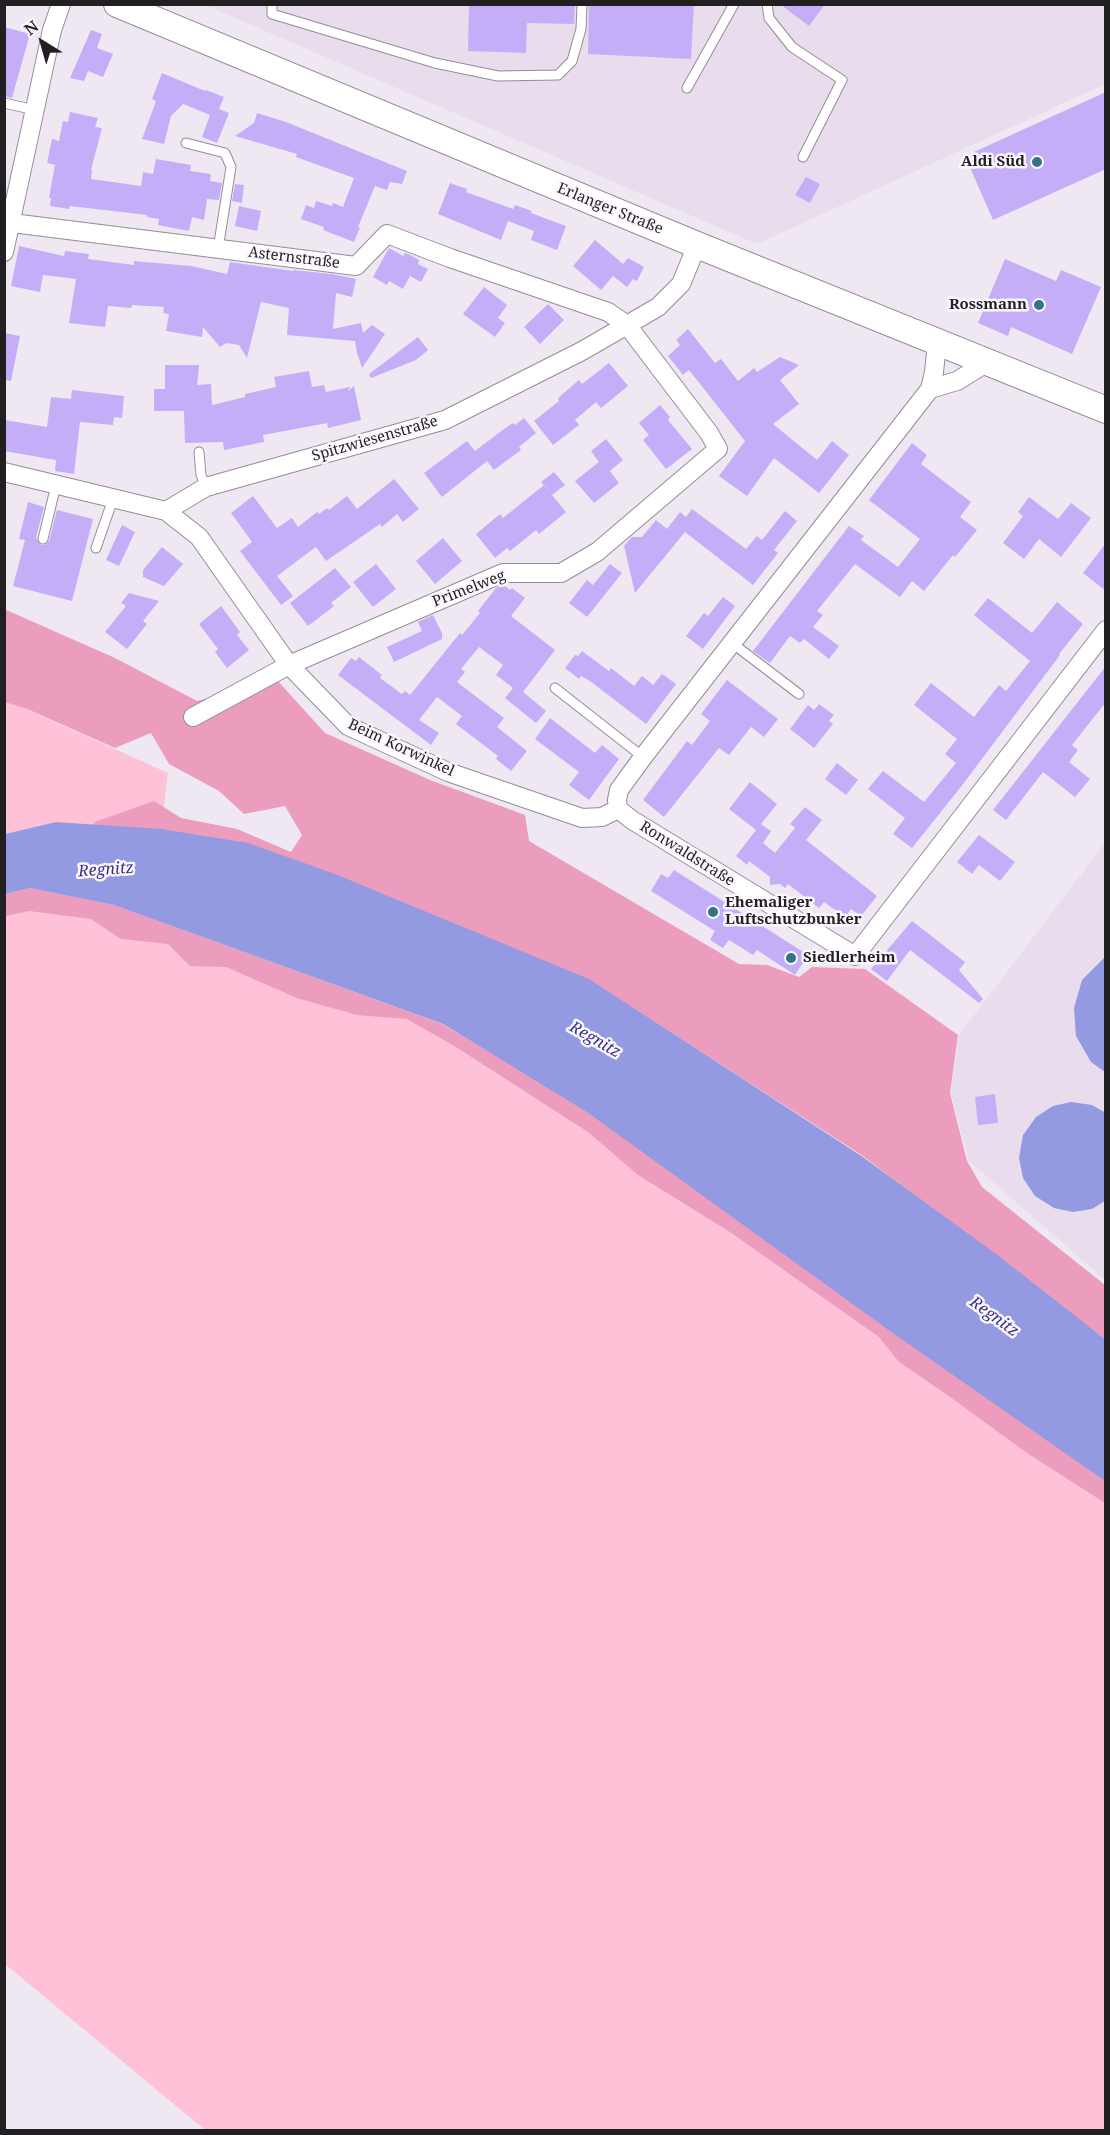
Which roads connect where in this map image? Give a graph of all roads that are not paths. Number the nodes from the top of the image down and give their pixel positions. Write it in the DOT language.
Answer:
graph roads {
  1 [pos="61,4"];
  2 [pos="117,4"];
  3 [pos="272,4"];
  4 [pos="582,4"];
  5 [pos="734,4"];
  6 [pos="767,4"];
  7 [pos="687,88"];
  8 [pos="4,103"];
  9 [pos="35,110"];
  10 [pos="186,143"];
  11 [pos="803,157"];
  12 [pos="8,222"];
  13 [pos="697,245"];
  14 [pos="218,249"];
  15 [pos="4,252"];
  16 [pos="627,325"];
  17 [pos="937,343"];
  18 [pos="986,363"];
  19 [pos="930,388"];
  20 [pos="1106,410"];
  21 [pos="199,452"];
  22 [pos="4,472"];
  23 [pos="56,485"];
  24 [pos="206,487"];
  25 [pos="113,499"];
  26 [pos="166,511"];
  27 [pos="43,539"];
  28 [pos="96,548"];
  29 [pos="1106,630"];
  30 [pos="732,643"];
  31 [pos="288,665"];
  32 [pos="555,688"];
  33 [pos="799,694"];
  34 [pos="193,717"];
  35 [pos="643,757"];
  36 [pos="618,809"];
  1 -- 9 [label="street"];
  2 -- 13 [label="main road, Erlanger Straße"];
  3 -- 4 [label="lane"];
  5 -- 7 [label="lane"];
  6 -- 11 [label="lane"];
  8 -- 9 [label="lane"];
  9 -- 12 [label="street"];
  10 -- 14 [label="lane"];
  12 -- 14 [label="street, Asternstraße"];
  12 -- 15 [label="street"];
  13 -- 16 [label="street, Spitzwiesenstraße"];
  13 -- 17 [label="main road, Erlanger Straße"];
  14 -- 16 [label="street, Asternstraße"];
  16 -- 24 [label="street, Spitzwiesenstraße"];
  16 -- 31 [label="street, Primelweg"];
  17 -- 18 [label="main road, Erlanger Straße"];
  17 -- 19 [label="street"];
  18 -- 19 [label="street"];
  18 -- 20 [label="main road, Erlanger Straße"];
  19 -- 30 [label="street"];
  21 -- 24 [label="lane"];
  22 -- 23 [label="street"];
  23 -- 25 [label="street"];
  23 -- 27 [label="lane"];
  24 -- 26 [label="street, Spitzwiesenstraße"];
  25 -- 26 [label="street"];
  25 -- 28 [label="lane"];
  26 -- 31 [label="street, Beim Korwinkel"];
  29 -- 36 [label="street, Ronwaldstraße"];
  30 -- 33 [label="lane"];
  30 -- 35 [label="street"];
  31 -- 34 [label="street, Primelweg"];
  31 -- 36 [label="street, Beim Korwinkel"];
  32 -- 35 [label="lane"];
  35 -- 36 [label="street"];
}
